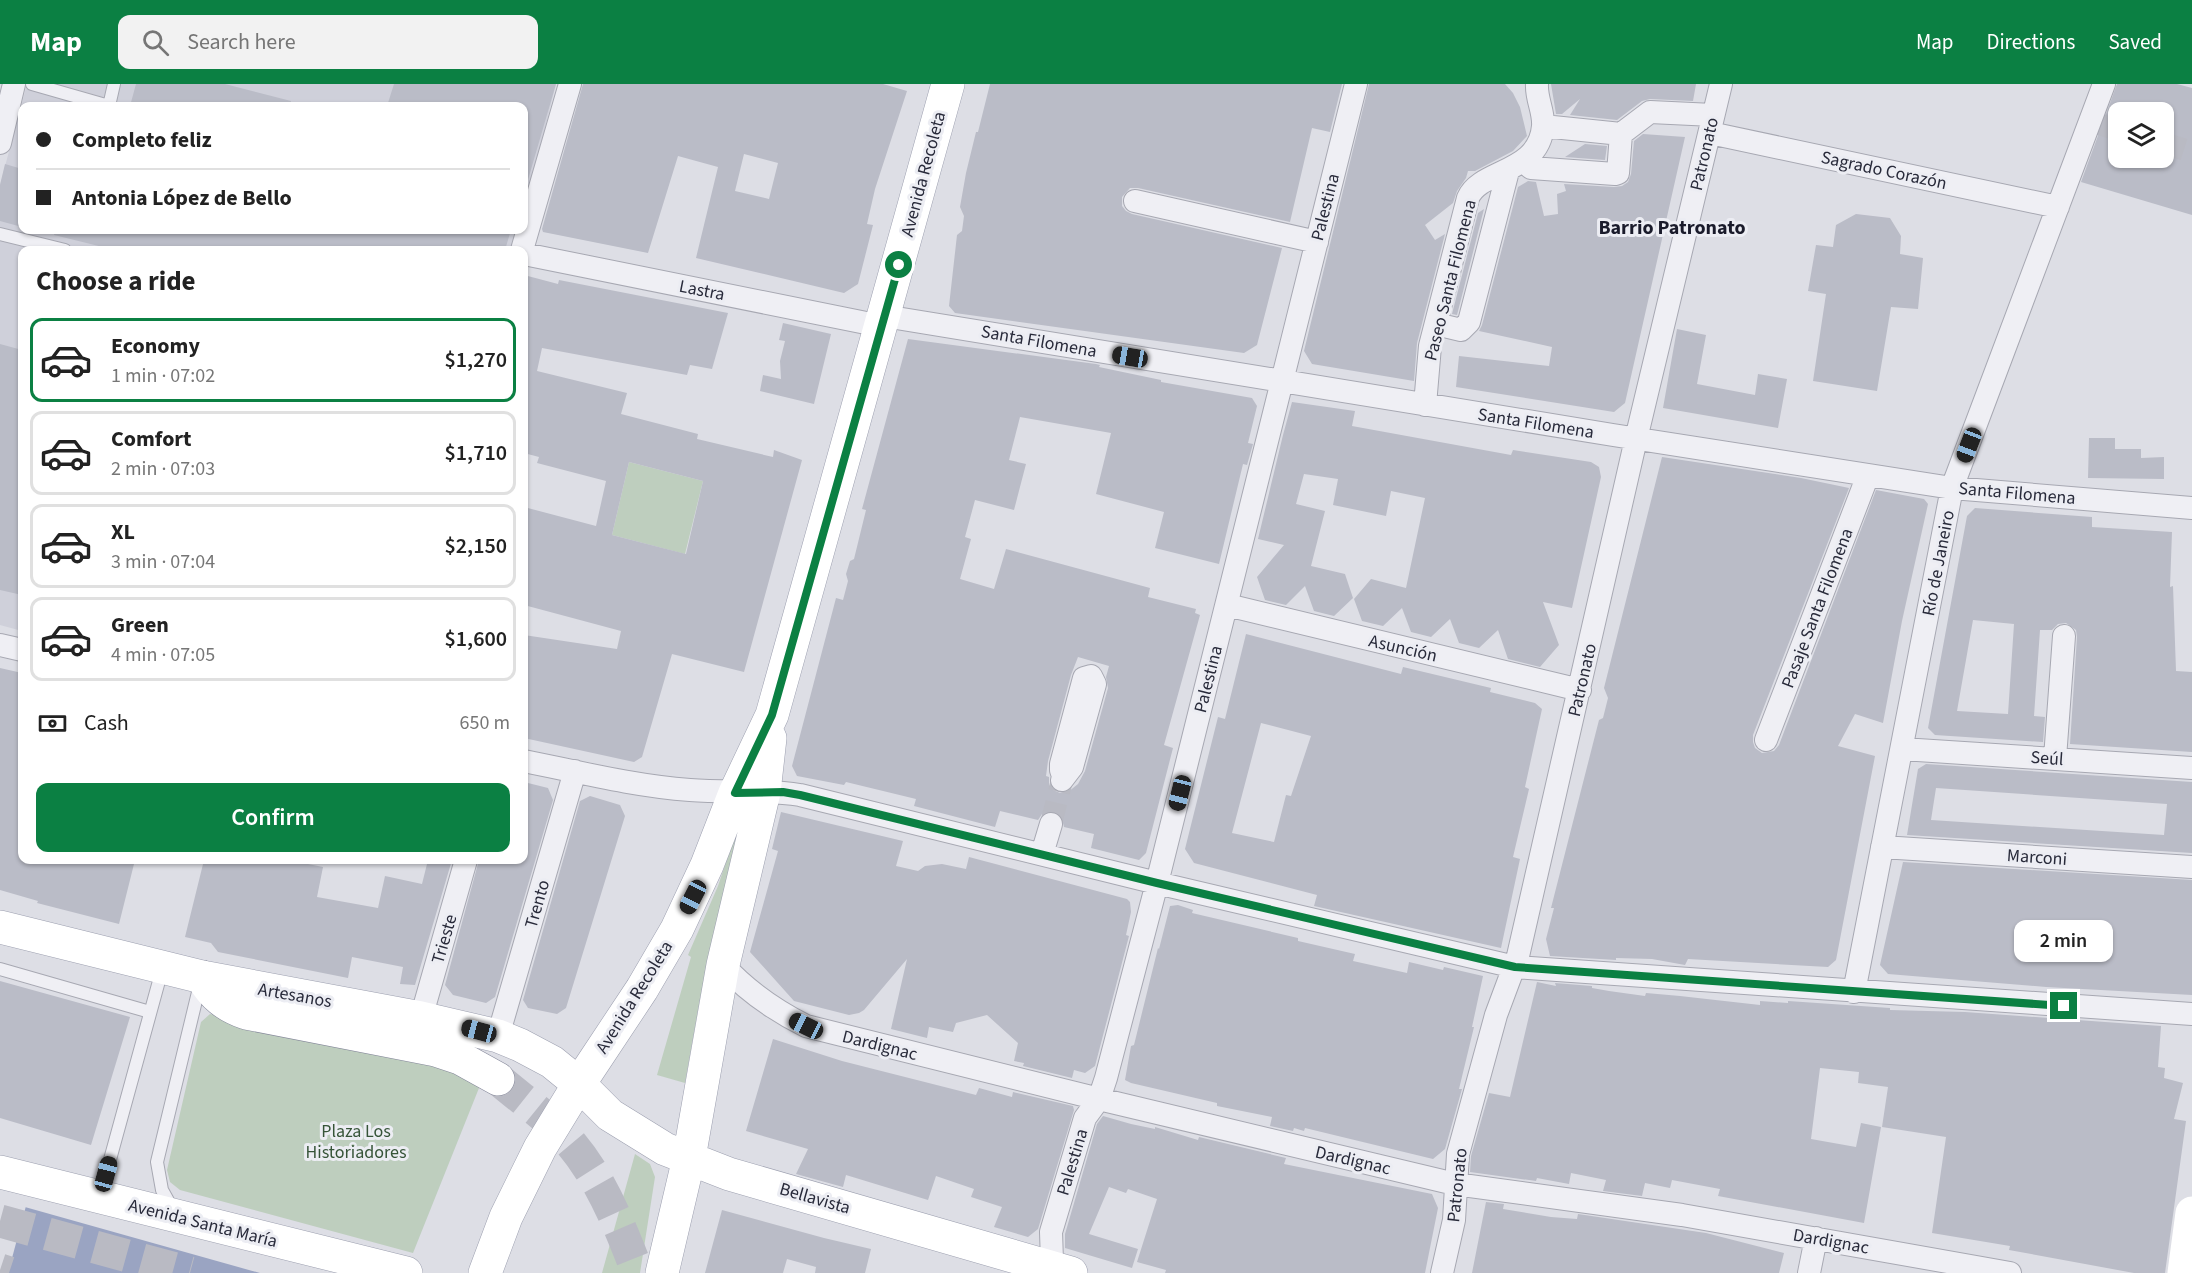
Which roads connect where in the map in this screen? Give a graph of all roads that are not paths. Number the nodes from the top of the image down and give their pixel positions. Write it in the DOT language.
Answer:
graph roads {
  1 [pos="14,84"];
  2 [pos="32,84"];
  3 [pos="114,84"];
  4 [pos="570,84"];
  5 [pos="948,84"];
  6 [pos="1356,84"];
  7 [pos="1537,84"];
  8 [pos="1721,84"];
  9 [pos="2104,84"];
  10 [pos="95,102"];
  11 [pos="110,102"];
  12 [pos="1712,124"];
  13 [pos="1543,126"];
  14 [pos="1621,134"];
  15 [pos="0,143"];
  16 [pos="1515,166"];
  17 [pos="1135,201"];
  18 [pos="2058,207"];
  19 [pos="0,234"];
  20 [pos="1317,242"];
  21 [pos="49,246"];
  22 [pos="525,246"];
  23 [pos="528,253"];
  24 [pos="882,321"];
  25 [pos="1436,324"];
  26 [pos="1282,381"];
  27 [pos="1425,405"];
  28 [pos="1636,439"];
  29 [pos="1868,475"];
  30 [pos="1952,488"];
  31 [pos="2192,508"];
  32 [pos="1227,605"];
  33 [pos="2064,636"];
  34 [pos="0,645"];
  35 [pos="18,649"];
  36 [pos="1580,690"];
  37 [pos="1766,740"];
  38 [pos="1902,749"];
  39 [pos="2055,758"];
  40 [pos="528,762"];
  41 [pos="2192,768"];
  42 [pos="575,771"];
  43 [pos="750,792"];
  44 [pos="1051,824"];
  45 [pos="1882,847"];
  46 [pos="1042,854"];
  47 [pos="465,864"];
  48 [pos="2192,867"];
  49 [pos="1157,883"];
  50 [pos="0,927"];
  51 [pos="723,965"];
  52 [pos="1515,967"];
  53 [pos="162,968"];
  54 [pos="0,969"];
  55 [pos="202,977"];
  56 [pos="1854,992"];
  57 [pos="150,1012"];
  58 [pos="2192,1014"];
  59 [pos="421,1018"];
  60 [pos="498,1036"];
  61 [pos="498,1079"];
  62 [pos="579,1084"];
  63 [pos="1099,1099"];
  64 [pos="689,1158"];
  65 [pos="0,1172"];
  66 [pos="1455,1184"];
  67 [pos="99,1197"];
  68 [pos="2192,1213"];
  69 [pos="189,1219"];
  70 [pos="1816,1238"];
  71 [pos="1057,1271"];
  72 [pos="405,1273"];
  73 [pos="485,1273"];
  74 [pos="662,1273"];
  75 [pos="1442,1273"];
  76 [pos="1809,1273"];
  77 [pos="2010,1273"];
  78 [pos="2184,1273"];
  1 -- 15 [label="street"];
  2 -- 10 [label="lane"];
  3 -- 11 [label="lane"];
  4 -- 22 [label="street"];
  5 -- 24 [label="main road, Avenida Recoleta"];
  6 -- 20 [label="street, Palestina"];
  7 -- 13 [label="street"];
  8 -- 12 [label="street, Patronato"];
  9 -- 18 [label="street, Río de Janeiro"];
  12 -- 14 [label="street, Sagrado Corazón"];
  12 -- 18 [label="street, Sagrado Corazón"];
  12 -- 28 [label="street, Patronato"];
  13 -- 14 [label="street"];
  13 -- 16 [label="street"];
  14 -- 16 [label="street"];
  16 -- 25 [label="street, Paseo Santa Filomena"];
  16 -- 25 [label="street"];
  17 -- 20 [label="street"];
  18 -- 30 [label="street, Río de Janeiro"];
  19 -- 21 [label="lane"];
  20 -- 26 [label="street, Palestina"];
  23 -- 24 [label="street, Lastra"];
  24 -- 26 [label="street, Santa Filomena"];
  24 -- 43 [label="main road, Avenida Recoleta"];
  25 -- 27 [label="street, Paseo Santa Filomena"];
  26 -- 27 [label="street, Santa Filomena"];
  26 -- 32 [label="street, Palestina"];
  27 -- 28 [label="street, Santa Filomena"];
  28 -- 29 [label="street, Santa Filomena"];
  28 -- 36 [label="street, Patronato"];
  29 -- 30 [label="street, Santa Filomena"];
  29 -- 37 [label="street, Pasaje Santa Filomena"];
  30 -- 31 [label="street, Santa Filomena"];
  30 -- 38 [label="street, Río de Janeiro"];
  32 -- 36 [label="street, Asunción"];
  32 -- 49 [label="street, Palestina"];
  33 -- 39 [label="street"];
  34 -- 35 [label="street"];
  36 -- 52 [label="street, Patronato"];
  38 -- 39 [label="street, Seúl"];
  38 -- 45 [label="street, Río de Janeiro"];
  39 -- 41 [label="street, Seúl"];
  40 -- 42 [label="street"];
  42 -- 43 [label="street"];
  42 -- 60 [label="street, Trento"];
  43 -- 46 [label="street"];
  43 -- 51 [label="main road, Avenida Recoleta"];
  43 -- 62 [label="main road, Avenida Recoleta"];
  44 -- 46 [label="street"];
  45 -- 48 [label="street, Marconi"];
  45 -- 56 [label="street, Río de Janeiro"];
  46 -- 49 [label="street"];
  47 -- 59 [label="street, Trieste"];
  49 -- 52 [label="street"];
  49 -- 63 [label="street, Palestina"];
  50 -- 53 [label="main road, Artesanos"];
  51 -- 63 [label="street, Dardignac"];
  51 -- 64 [label="main road, Avenida Recoleta"];
  52 -- 56 [label="street"];
  52 -- 66 [label="street, Patronato"];
  53 -- 55 [label="main road, Artesanos"];
  53 -- 57 [label="lane"];
  54 -- 57 [label="lane"];
  55 -- 59 [label="main road, Artesanos"];
  55 -- 61 [label="main road"];
  55 -- 69 [label="lane"];
  56 -- 58 [label="street"];
  57 -- 67 [label="lane"];
  59 -- 60 [label="main road, Artesanos"];
  60 -- 62 [label="main road, Artesanos"];
  62 -- 64 [label="main road, Bellavista"];
  62 -- 73 [label="main road, Avenida Recoleta"];
  63 -- 66 [label="street, Dardignac"];
  63 -- 71 [label="street, Palestina"];
  64 -- 71 [label="main road, Bellavista"];
  64 -- 74 [label="main road, Avenida Recoleta"];
  65 -- 67 [label="main road, Avenida Santa María"];
  66 -- 70 [label="street, Dardignac"];
  66 -- 75 [label="street, Patronato"];
  67 -- 69 [label="main road, Avenida Santa María"];
  68 -- 78 [label="main road"];
  69 -- 72 [label="main road, Avenida Santa María"];
  70 -- 76 [label="street"];
  70 -- 77 [label="street, Dardignac"];
}
